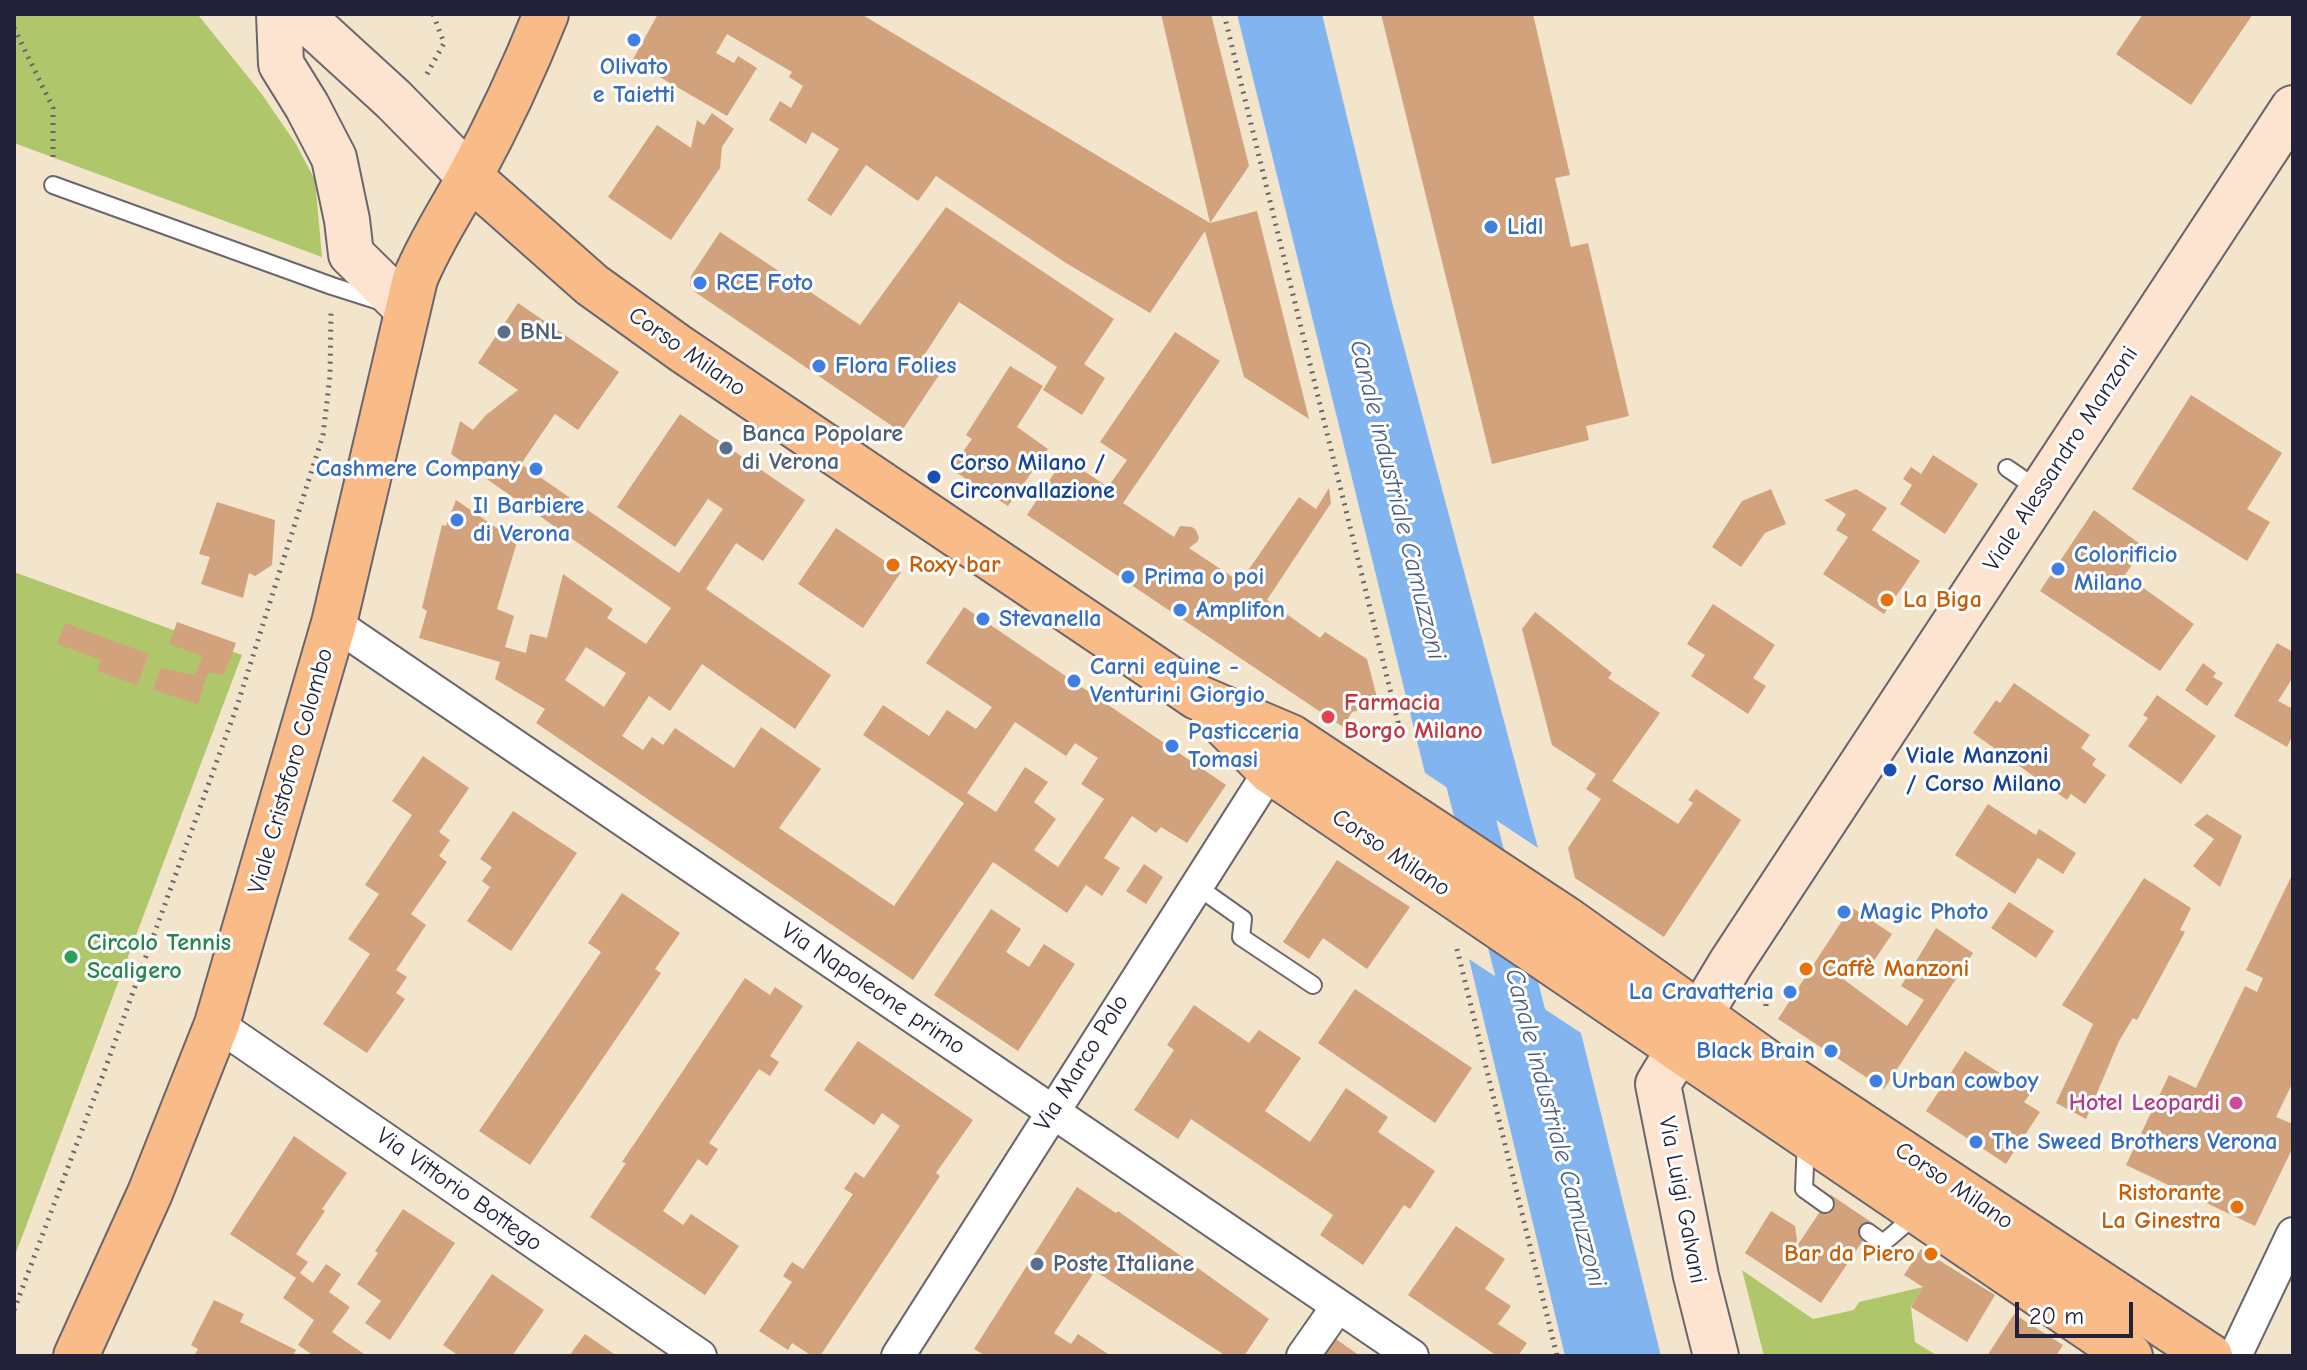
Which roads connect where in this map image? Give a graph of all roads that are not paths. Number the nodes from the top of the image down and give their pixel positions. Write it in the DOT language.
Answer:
graph roads {
  1 [pos="279,14"];
  2 [pos="300,14"];
  3 [pos="546,14"];
  4 [pos="2293,108"];
  5 [pos="470,177"];
  6 [pos="53,185"];
  7 [pos="407,309"];
  8 [pos="334,623"];
  9 [pos="1197,697"];
  10 [pos="1270,771"];
  11 [pos="1195,885"];
  12 [pos="1313,985"];
  13 [pos="217,1024"];
  14 [pos="1690,1031"];
  15 [pos="1052,1111"];
  16 [pos="1806,1135"];
  17 [pos="1825,1204"];
  18 [pos="1919,1212"];
  19 [pos="1868,1232"];
  20 [pos="2293,1234"];
  21 [pos="1338,1306"];
  22 [pos="76,1356"];
  23 [pos="700,1356"];
  24 [pos="898,1356"];
  25 [pos="1303,1356"];
  26 [pos="1412,1356"];
  27 [pos="1716,1356"];
  28 [pos="2130,1356"];
  29 [pos="2210,1356"];
  30 [pos="2235,1356"];
  1 -- 7 [label="street"];
  2 -- 5 [label="street"];
  3 -- 5 [label="main road, Viale Cristoforo Colombo"];
  4 -- 14 [label="street, Viale Alessandro Manzoni"];
  5 -- 7 [label="main road, Viale Cristoforo Colombo"];
  5 -- 9 [label="main road, Corso Milano"];
  6 -- 7 [label="lane"];
  7 -- 8 [label="main road, Viale Cristoforo Colombo"];
  8 -- 13 [label="main road, Viale Cristoforo Colombo"];
  8 -- 15 [label="street, Via Napoleone primo"];
  9 -- 10 [label="main road, Corso Milano"];
  9 -- 14 [label="main road, Corso Milano"];
  10 -- 11 [label="street, Via Marco Polo"];
  10 -- 14 [label="main road, Corso Milano"];
  11 -- 12 [label="lane"];
  11 -- 15 [label="street, Via Marco Polo"];
  13 -- 22 [label="main road, Viale Cristoforo Colombo"];
  13 -- 23 [label="street, Via Vittorio Bottego"];
  14 -- 16 [label="main road, Corso Milano"];
  14 -- 27 [label="street, Via Luigi Galvani"];
  14 -- 29 [label="main road, Corso Milano"];
  15 -- 21 [label="street, Via Napoleone primo"];
  15 -- 24 [label="street, Via Marco Polo"];
  16 -- 17 [label="lane"];
  16 -- 18 [label="main road, Corso Milano"];
  18 -- 19 [label="lane"];
  18 -- 28 [label="main road, Corso Milano"];
  20 -- 30 [label="street"];
  21 -- 25 [label="street"];
  21 -- 26 [label="street, Via Napoleone primo"];
}
